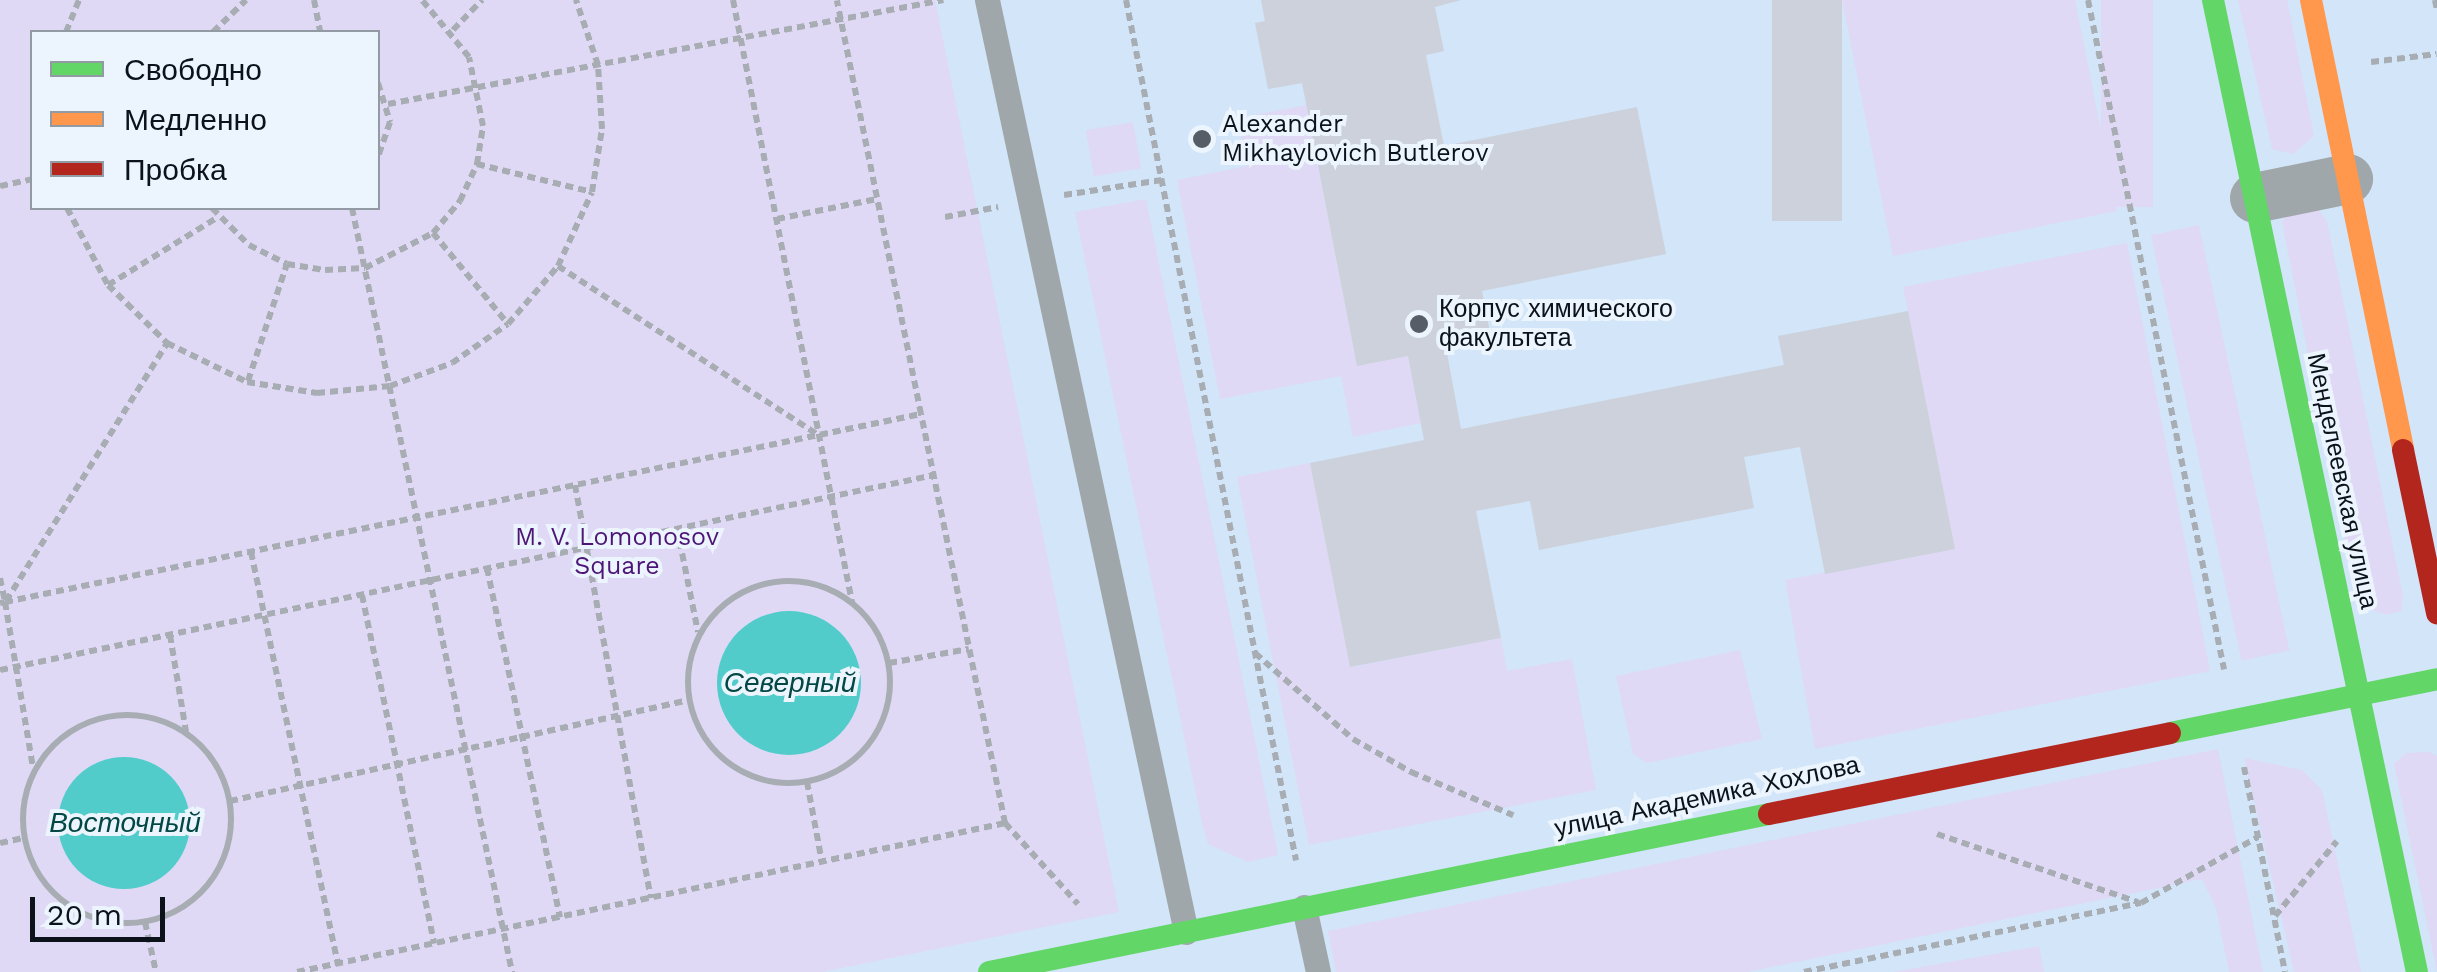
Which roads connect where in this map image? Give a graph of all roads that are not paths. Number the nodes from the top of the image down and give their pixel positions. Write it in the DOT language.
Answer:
graph roads {
  1 [pos="987,0"];
  2 [pos="2213,0"];
  3 [pos="2310,0"];
  4 [pos="2348,179"];
  5 [pos="2255,198"];
  6 [pos="2437,613"];
  7 [pos="2437,679"];
  8 [pos="2358,691"];
  9 [pos="1304,907"];
  10 [pos="1186,932"];
  11 [pos="989,972"];
  12 [pos="1318,972"];
  13 [pos="2417,972"];
  1 -- 10 [label="lane"];
  2 -- 5 [label="street, Менделеевская улица"];
  3 -- 4 [label="street"];
  4 -- 5 [label="street"];
  4 -- 6 [label="street"];
  5 -- 8 [label="street, Менделеевская улица"];
  7 -- 8 [label="street, улица Академика Хохлова"];
  8 -- 9 [label="street, улица Академика Хохлова"];
  8 -- 13 [label="street, Менделеевская улица"];
  9 -- 10 [label="street, улица Академика Хохлова"];
  9 -- 12 [label="lane"];
  10 -- 11 [label="street, улица Академика Хохлова"];
}
